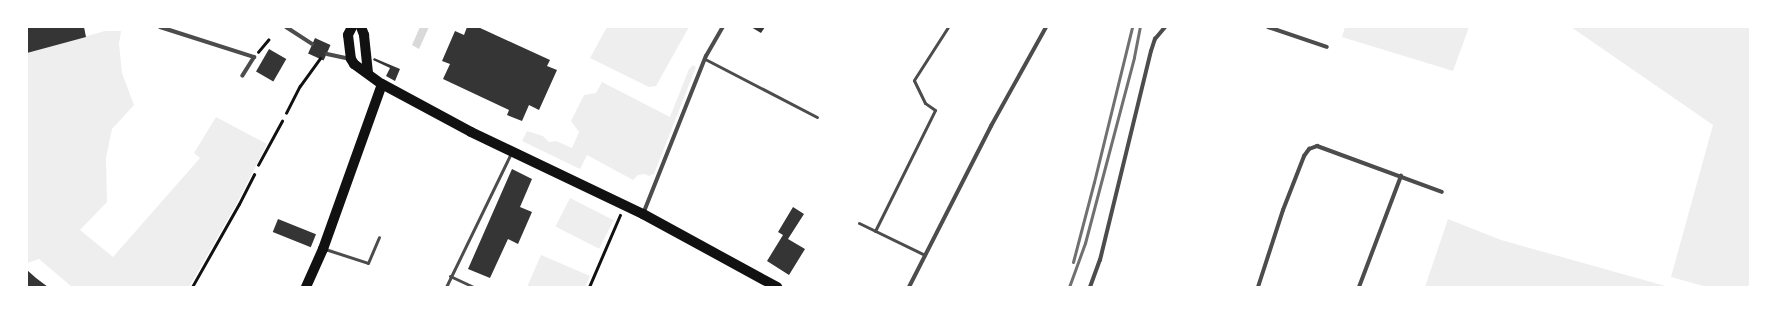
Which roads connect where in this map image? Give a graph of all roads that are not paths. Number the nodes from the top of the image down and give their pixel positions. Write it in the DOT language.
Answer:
graph roads {
  1 [pos="160,27"];
  2 [pos="286,27"];
  3 [pos="352,27"];
  4 [pos="361,27"];
  5 [pos="723,27"];
  6 [pos="948,27"];
  7 [pos="1046,27"];
  8 [pos="1165,27"];
  9 [pos="1268,27"];
  10 [pos="1277,28"];
  11 [pos="312,44"];
  12 [pos="1327,47"];
  13 [pos="327,54"];
  14 [pos="705,58"];
  15 [pos="351,59"];
  16 [pos="368,72"];
  17 [pos="242,76"];
  18 [pos="382,84"];
  19 [pos="817,116"];
  20 [pos="512,152"];
  21 [pos="1401,176"];
  22 [pos="1442,192"];
  23 [pos="643,214"];
  24 [pos="859,223"];
  25 [pos="875,230"];
  26 [pos="379,237"];
  27 [pos="322,249"];
  28 [pos="925,255"];
  29 [pos="450,276"];
  30 [pos="306,287"];
  31 [pos="446,287"];
  32 [pos="474,287"];
  33 [pos="777,287"];
  34 [pos="909,287"];
  35 [pos="1090,287"];
  36 [pos="1258,287"];
  37 [pos="1359,287"];
  1 -- 17 [label="street"];
  2 -- 11 [label="street"];
  3 -- 15 [label="main road"];
  4 -- 16 [label="main road"];
  5 -- 14 [label="street"];
  6 -- 25 [label="lane"];
  7 -- 28 [label="street"];
  8 -- 35 [label="street"];
  9 -- 10 [label="street"];
  10 -- 12 [label="street"];
  13 -- 15 [label="street"];
  14 -- 19 [label="lane"];
  14 -- 23 [label="street"];
  15 -- 16 [label="main road"];
  16 -- 18 [label="main road"];
  18 -- 20 [label="main road"];
  18 -- 27 [label="main road"];
  20 -- 23 [label="main road"];
  20 -- 29 [label="lane"];
  21 -- 22 [label="street"];
  21 -- 36 [label="street"];
  21 -- 37 [label="street"];
  23 -- 33 [label="main road"];
  24 -- 25 [label="lane"];
  25 -- 28 [label="lane"];
  26 -- 27 [label="lane"];
  27 -- 30 [label="main road"];
  28 -- 34 [label="street"];
  29 -- 31 [label="lane"];
  29 -- 32 [label="lane"];
}
